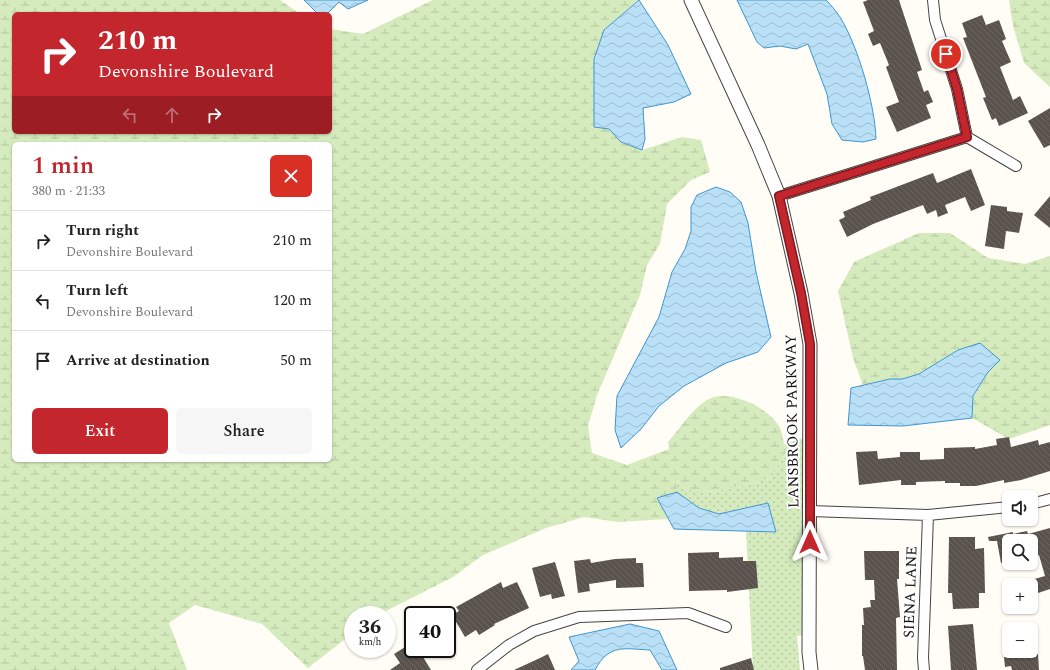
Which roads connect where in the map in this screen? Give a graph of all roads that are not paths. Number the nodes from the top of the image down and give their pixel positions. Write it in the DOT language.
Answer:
graph roads {
  1 [pos="691,0"];
  2 [pos="933,0"];
  3 [pos="967,137"];
  4 [pos="1016,166"];
  5 [pos="779,196"];
  6 [pos="1050,499"];
  7 [pos="1038,502"];
  8 [pos="1002,508"];
  9 [pos="810,511"];
  10 [pos="928,515"];
  11 [pos="726,627"];
  12 [pos="477,670"];
  13 [pos="811,670"];
  14 [pos="924,670"];
  1 -- 5 [label="street, LANSBROOK PARKWAY"];
  2 -- 3 [label="street"];
  3 -- 4 [label="street"];
  3 -- 5 [label="street"];
  5 -- 9 [label="street, LANSBROOK PARKWAY"];
  6 -- 7 [label="street"];
  8 -- 10 [label="street"];
  9 -- 10 [label="street"];
  9 -- 13 [label="street, LANSBROOK PARKWAY"];
  10 -- 14 [label="street, SIENA LANE"];
  11 -- 12 [label="street"];
}
